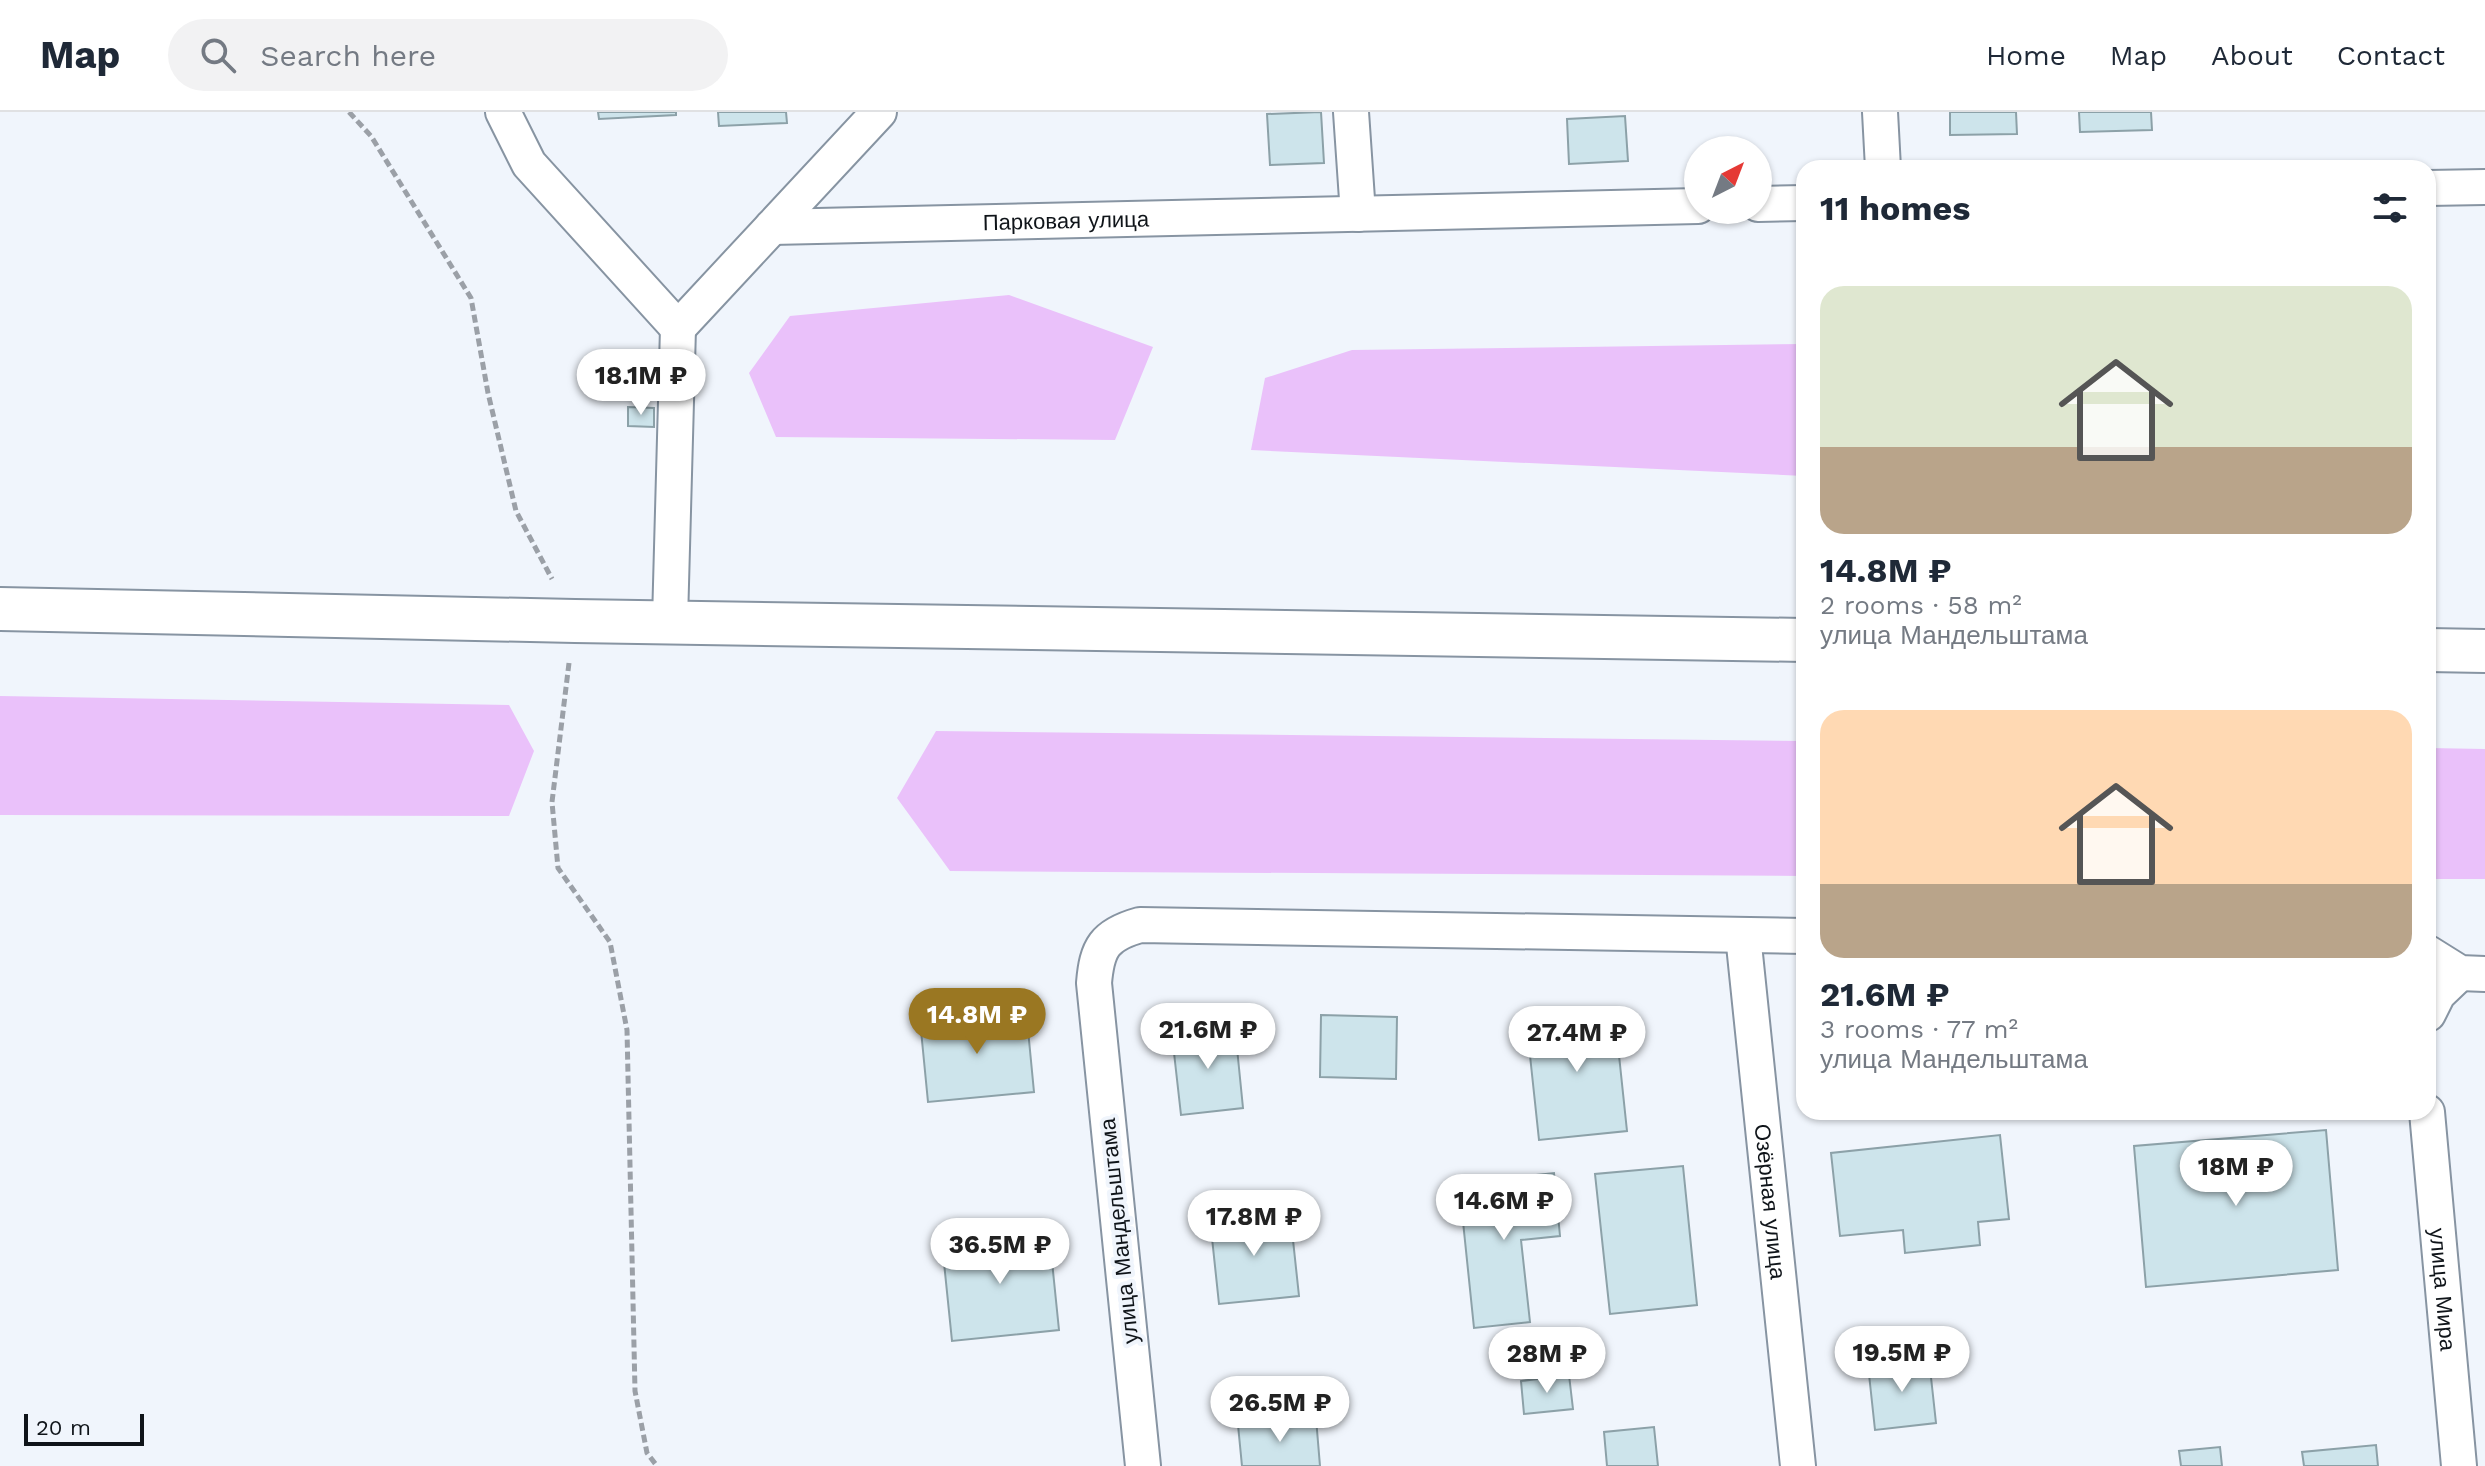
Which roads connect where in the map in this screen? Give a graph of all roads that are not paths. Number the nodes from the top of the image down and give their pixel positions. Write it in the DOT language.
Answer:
graph roads {
  1 [pos="503,112"];
  2 [pos="879,112"];
  3 [pos="1351,112"];
  4 [pos="1880,112"];
  5 [pos="1883,160"];
  6 [pos="2485,187"];
  7 [pos="2436,188"];
  8 [pos="1796,203"];
  9 [pos="1772,204"];
  10 [pos="1684,206"];
  11 [pos="1358,214"];
  12 [pos="772,227"];
  13 [pos="678,328"];
  14 [pos="0,609"];
  15 [pos="670,621"];
  16 [pos="1796,640"];
  17 [pos="2436,650"];
  18 [pos="2485,651"];
  19 [pos="1743,935"];
  20 [pos="1796,936"];
  21 [pos="2436,957"];
  22 [pos="2472,973"];
  23 [pos="2436,998"];
  24 [pos="2428,1120"];
  25 [pos="1143,1466"];
  26 [pos="1798,1466"];
  27 [pos="2459,1466"];
  1 -- 13 [label="street"];
  2 -- 12 [label="street"];
  3 -- 11 [label="street"];
  4 -- 5 [label="street"];
  6 -- 7 [label="street"];
  8 -- 9 [label="street"];
  10 -- 11 [label="street, Парковая улица"];
  11 -- 12 [label="street, Парковая улица"];
  12 -- 13 [label="street"];
  13 -- 15 [label="street"];
  14 -- 15 [label="street"];
  15 -- 16 [label="street"];
  17 -- 18 [label="street"];
  19 -- 20 [label="street"];
  19 -- 25 [label="street, улица Мандельштама"];
  19 -- 26 [label="street, Озёрная улица"];
  21 -- 22 [label="street"];
  22 -- 23 [label="street"];
  24 -- 27 [label="street, улица Мира"];
}
